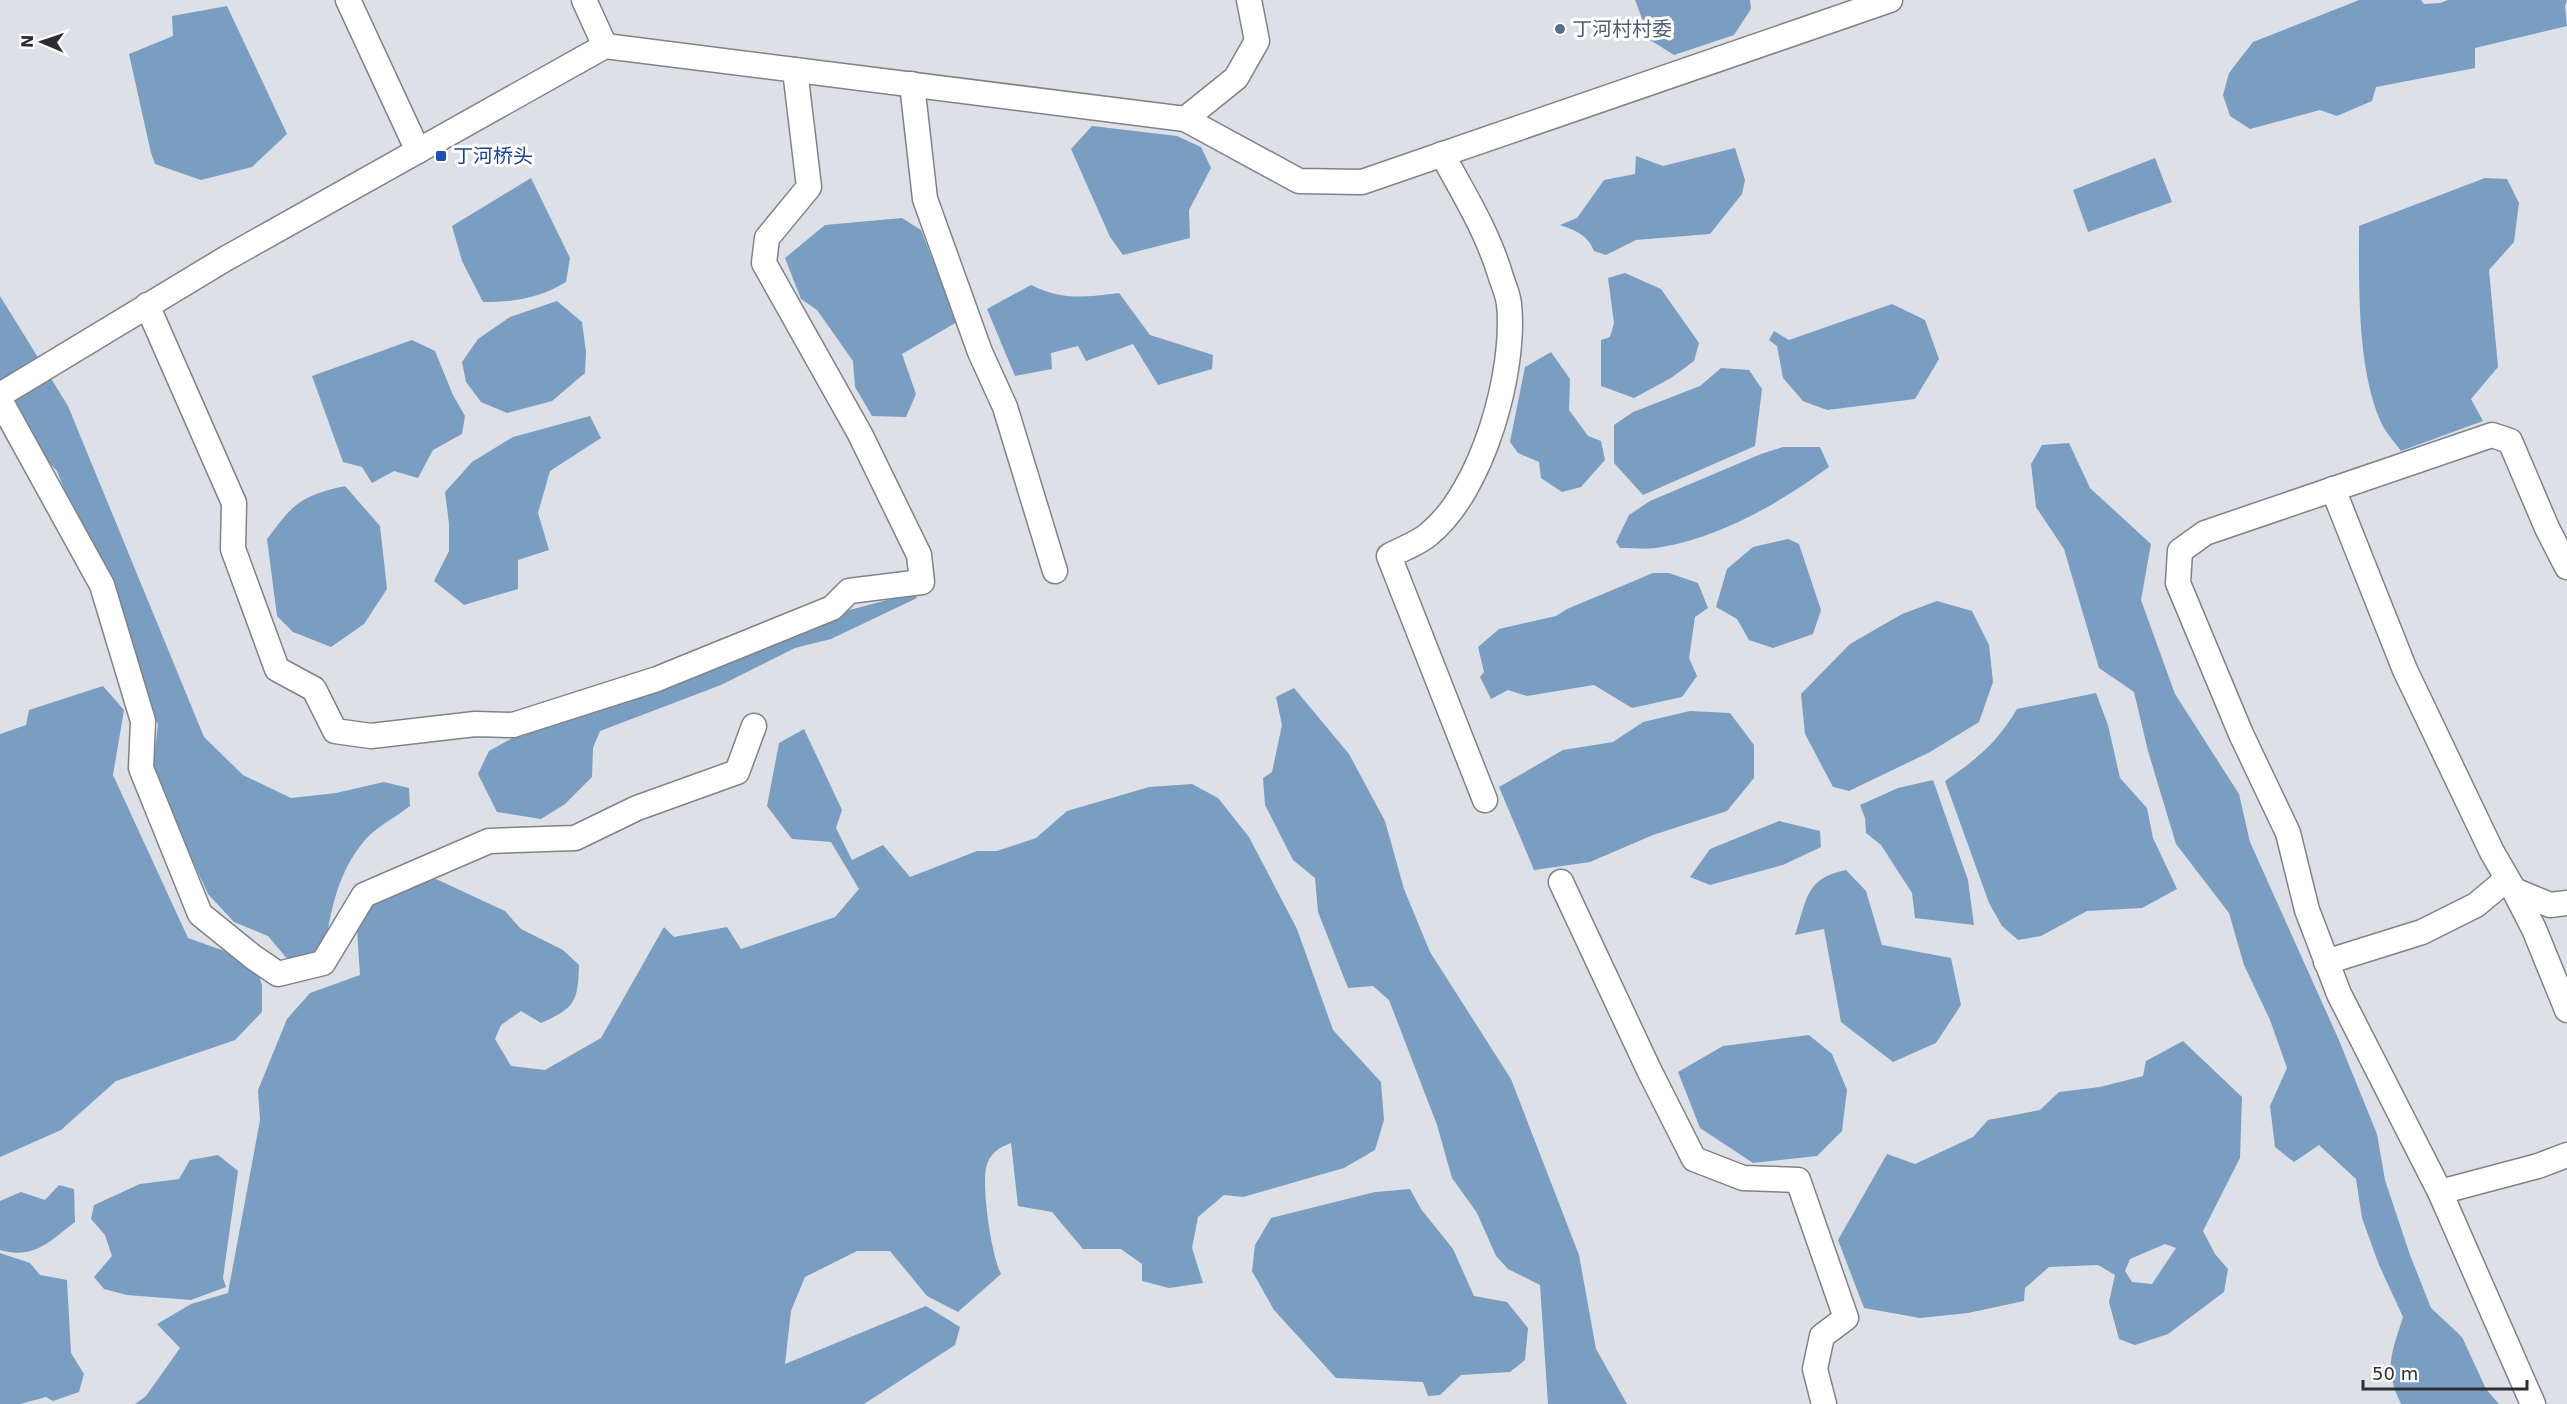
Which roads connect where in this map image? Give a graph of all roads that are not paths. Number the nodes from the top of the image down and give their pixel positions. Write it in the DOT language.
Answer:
graph roads {
  1 [pos="348,0"];
  2 [pos="584,0"];
  3 [pos="1249,0"];
  4 [pos="1890,0"];
  5 [pos="1832,9"];
  6 [pos="605,46"];
  7 [pos="795,70"];
  8 [pos="912,84"];
  9 [pos="1185,118"];
  10 [pos="418,151"];
  11 [pos="1442,154"];
  12 [pos="147,305"];
  13 [pos="0,395"];
  14 [pos="0,400"];
  15 [pos="2333,489"];
  16 [pos="2567,567"];
  17 [pos="1055,571"];
  18 [pos="754,726"];
  19 [pos="1485,800"];
  20 [pos="1561,882"];
  21 [pos="2510,885"];
  22 [pos="2567,903"];
  23 [pos="2326,962"];
  24 [pos="2567,1010"];
  25 [pos="2567,1155"];
  26 [pos="2440,1192"];
  27 [pos="1824,1404"];
  28 [pos="2533,1404"];
  1 -- 10 [label="street"];
  2 -- 6 [label="street"];
  3 -- 9 [label="street"];
  4 -- 5 [label="street"];
  5 -- 11 [label="street"];
  6 -- 7 [label="street"];
  6 -- 10 [label="street"];
  7 -- 8 [label="street"];
  7 -- 12 [label="street"];
  8 -- 9 [label="street"];
  8 -- 17 [label="street"];
  9 -- 11 [label="street"];
  10 -- 12 [label="street"];
  11 -- 19 [label="street"];
  12 -- 13 [label="street"];
  14 -- 18 [label="street"];
  15 -- 16 [label="street"];
  15 -- 21 [label="street"];
  15 -- 23 [label="street"];
  20 -- 27 [label="street"];
  21 -- 22 [label="street"];
  21 -- 23 [label="street"];
  21 -- 24 [label="street"];
  23 -- 26 [label="street"];
  25 -- 26 [label="street"];
  26 -- 28 [label="street"];
}
